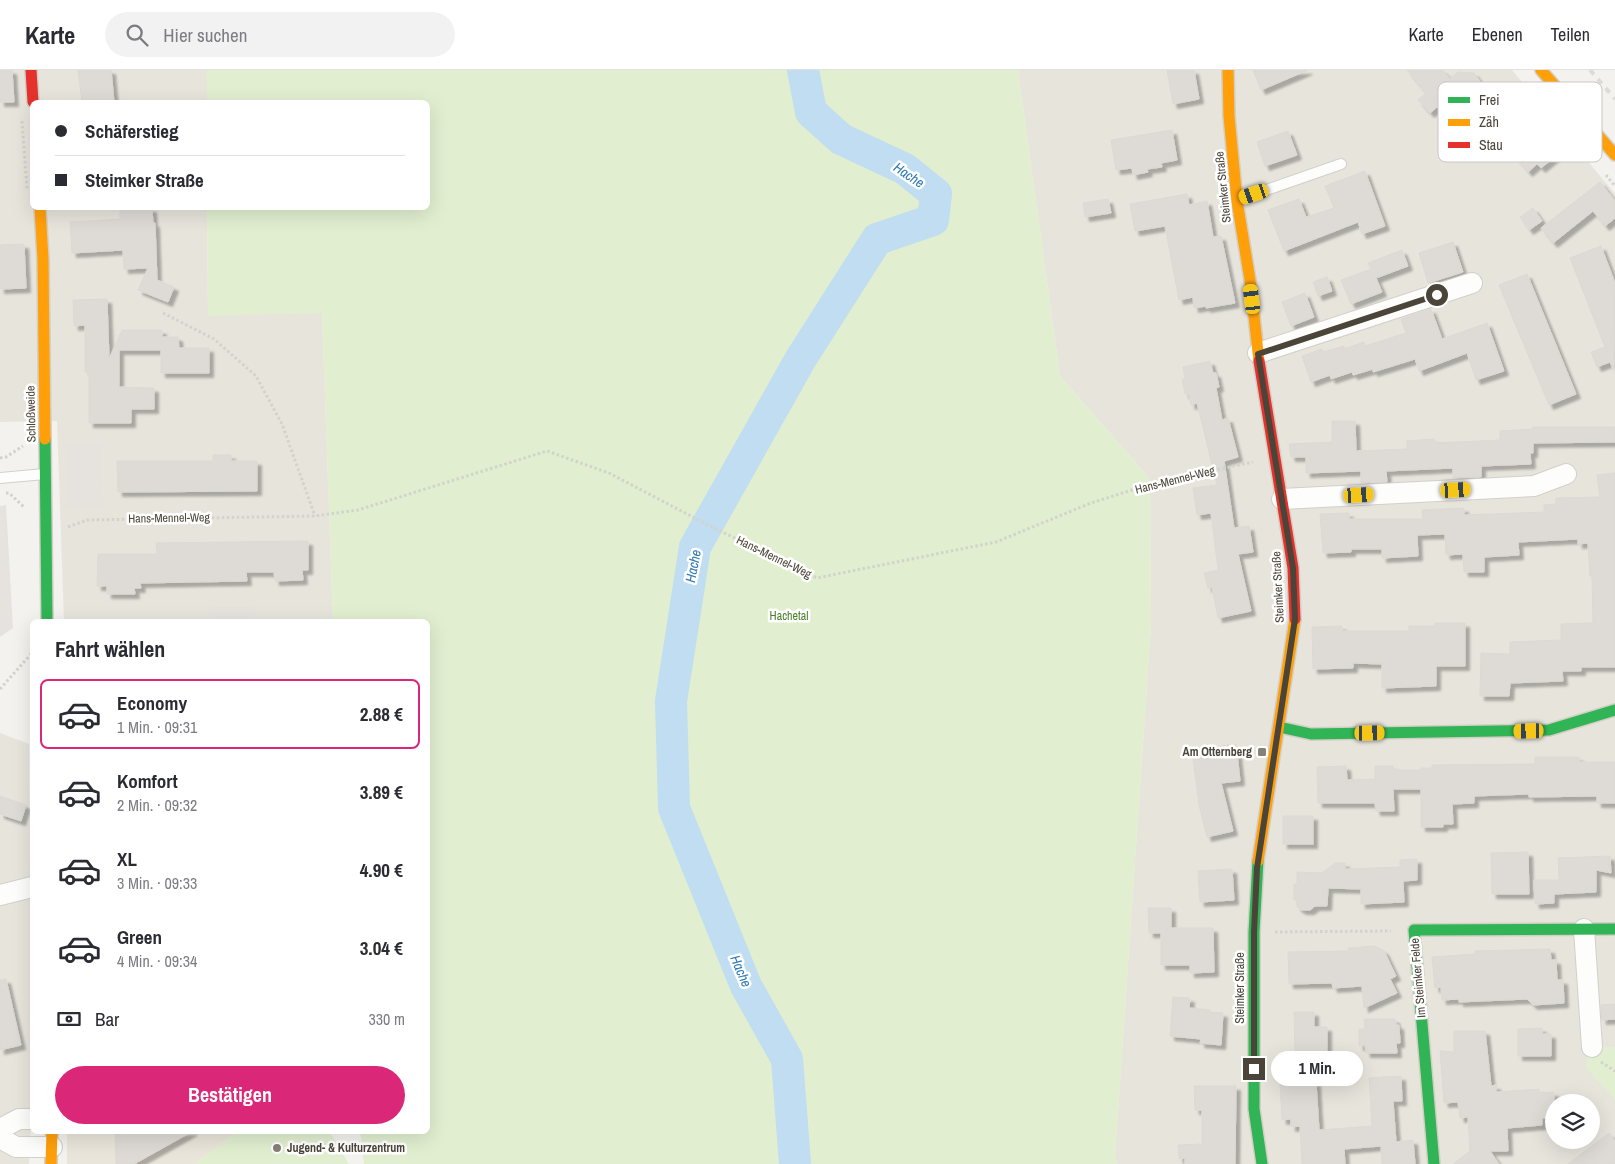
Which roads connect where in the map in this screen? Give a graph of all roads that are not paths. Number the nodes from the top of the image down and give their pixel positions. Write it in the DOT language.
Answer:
graph roads {
  1 [pos="31,70"];
  2 [pos="1228,70"];
  3 [pos="1544,71"];
  4 [pos="1553,82"];
  5 [pos="33,100"];
  6 [pos="1602,140"];
  7 [pos="1615,155"];
  8 [pos="1342,164"];
  9 [pos="1237,200"];
  10 [pos="40,210"];
  11 [pos="1472,283"];
  12 [pos="1258,354"];
  13 [pos="46,474"];
  14 [pos="1566,474"];
  15 [pos="0,478"];
  16 [pos="1282,499"];
  17 [pos="47,619"];
  18 [pos="1615,710"];
  19 [pos="1279,727"];
  20 [pos="30,888"];
  21 [pos="0,895"];
  22 [pos="1584,929"];
  23 [pos="1615,929"];
  24 [pos="1592,1047"];
  25 [pos="30,1119"];
  26 [pos="0,1129"];
  27 [pos="0,1138"];
  28 [pos="51,1147"];
  29 [pos="1262,1164"];
  30 [pos="1434,1164"];
  1 -- 5 [label="street"];
  2 -- 9 [label="street, Steimker Straße"];
  3 -- 4 [label="street"];
  6 -- 7 [label="street"];
  8 -- 9 [label="lane"];
  9 -- 12 [label="street, Steimker Straße"];
  10 -- 13 [label="street, Schloßweide"];
  11 -- 12 [label="street"];
  12 -- 16 [label="street, Steimker Straße"];
  13 -- 15 [label="lane"];
  13 -- 17 [label="street, Schloßweide"];
  14 -- 16 [label="street"];
  16 -- 19 [label="street, Steimker Straße"];
  18 -- 19 [label="street"];
  19 -- 29 [label="street, Steimker Straße"];
  20 -- 21 [label="street"];
  22 -- 23 [label="street, Im Steimker Felde"];
  22 -- 24 [label="street"];
  22 -- 30 [label="street, Im Steimker Felde"];
  25 -- 26 [label="street"];
  27 -- 28 [label="street"];
}
